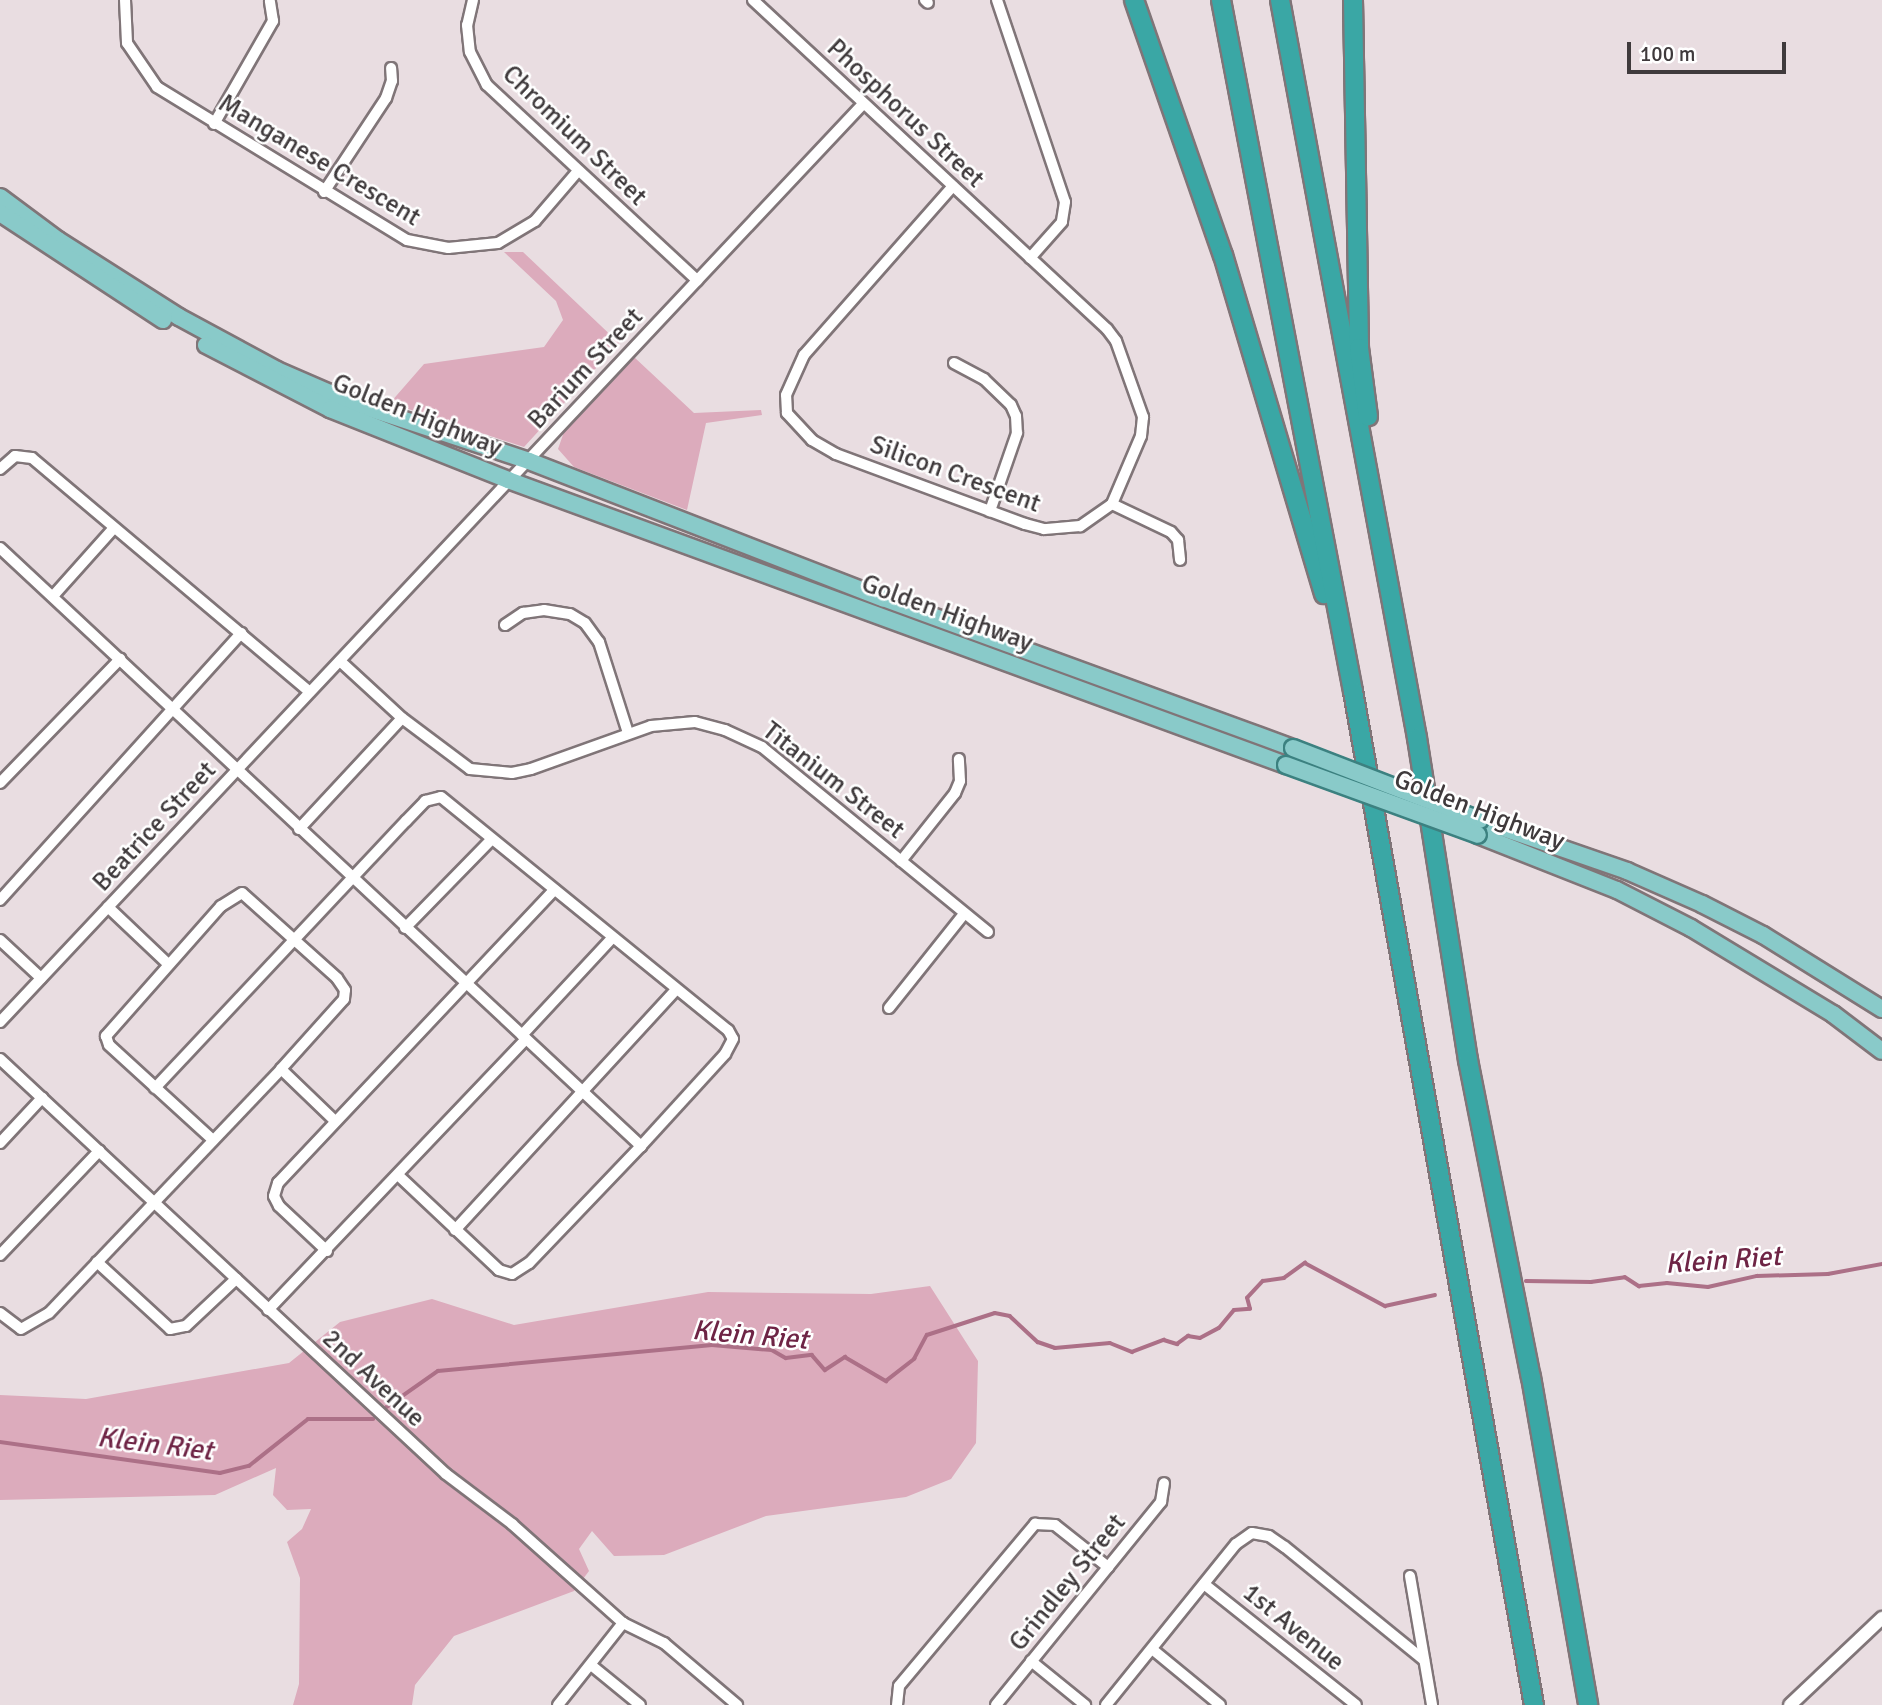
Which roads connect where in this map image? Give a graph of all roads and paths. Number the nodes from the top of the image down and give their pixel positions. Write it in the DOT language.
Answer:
graph roads {
  1 [pos="125,0"];
  2 [pos="752,0"];
  3 [pos="997,0"];
  4 [pos="1134,0"];
  5 [pos="1221,0"];
  6 [pos="1280,0"];
  7 [pos="1353,0"];
  8 [pos="270,1"];
  9 [pos="472,1"];
  10 [pos="391,68"];
  11 [pos="863,104"];
  12 [pos="214,124"];
  13 [pos="577,172"];
  14 [pos="953,186"];
  15 [pos="324,192"];
  16 [pos="0,197"];
  17 [pos="0,213"];
  18 [pos="1030,258"];
  19 [pos="697,280"];
  20 [pos="954,363"];
  21 [pos="529,461"];
  22 [pos="0,469"];
  23 [pos="508,480"];
  24 [pos="1112,504"];
  25 [pos="990,511"];
  26 [pos="114,528"];
  27 [pos="0,548"];
  28 [pos="1180,560"];
  29 [pos="54,595"];
  30 [pos="505,625"];
  31 [pos="241,633"];
  32 [pos="120,659"];
  33 [pos="340,661"];
  34 [pos="1403,665"];
  35 [pos="1353,691"];
  36 [pos="310,692"];
  37 [pos="173,711"];
  38 [pos="402,718"];
  39 [pos="628,733"];
  40 [pos="959,759"];
  41 [pos="236,771"];
  42 [pos="0,783"];
  43 [pos="1479,828"];
  44 [pos="299,829"];
  45 [pos="491,841"];
  46 [pos="901,860"];
  47 [pos="354,880"];
  48 [pos="554,890"];
  49 [pos="0,900"];
  50 [pos="108,907"];
  51 [pos="964,914"];
  52 [pos="405,928"];
  53 [pos="988,932"];
  54 [pos="297,939"];
  55 [pos="612,939"];
  56 [pos="0,940"];
  57 [pos="168,964"];
  58 [pos="41,978"];
  59 [pos="464,982"];
  60 [pos="676,990"];
  61 [pos="889,1008"];
  62 [pos="1882,1009"];
  63 [pos="0,1021"];
  64 [pos="524,1037"];
  65 [pos="1882,1051"];
  66 [pos="0,1059"];
  67 [pos="281,1069"];
  68 [pos="155,1088"];
  69 [pos="583,1093"];
  70 [pos="42,1098"];
  71 [pos="335,1121"];
  72 [pos="213,1140"];
  73 [pos="0,1143"];
  74 [pos="641,1146"];
  75 [pos="99,1151"];
  76 [pos="399,1176"];
  77 [pos="153,1202"];
  78 [pos="455,1230"];
  79 [pos="327,1251"];
  80 [pos="0,1255"];
  81 [pos="97,1262"];
  82 [pos="236,1279"];
  83 [pos="268,1310"];
  84 [pos="0,1313"];
  85 [pos="1164,1483"];
  86 [pos="1108,1567"];
  87 [pos="1410,1576"];
  88 [pos="1204,1584"];
  89 [pos="1882,1619"];
  90 [pos="623,1623"];
  91 [pos="1152,1649"];
  92 [pos="1424,1660"];
  93 [pos="1031,1661"];
  94 [pos="591,1665"];
  95 [pos="558,1705"];
  96 [pos="640,1705"];
  97 [pos="737,1705"];
  98 [pos="897,1705"];
  99 [pos="996,1705"];
  100 [pos="1085,1705"];
  101 [pos="1106,1705"];
  102 [pos="1220,1705"];
  103 [pos="1356,1705"];
  104 [pos="1432,1705"];
  105 [pos="1534,1705"];
  106 [pos="1588,1705"];
  107 [pos="1790,1705"];
  1 -- 12 [label="street, Manganese Crescent"];
  2 -- 11 [label="street, Phosphorus Street"];
  3 -- 18 [label="street"];
  4 -- 35 [label="highway"];
  5 -- 35 [label="highway"];
  6 -- 34 [label="highway"];
  7 -- 34 [label="highway"];
  8 -- 12 [label="street"];
  9 -- 13 [label="street, Chromium Street"];
  10 -- 15 [label="street"];
  11 -- 14 [label="street, Phosphorus Street"];
  11 -- 19 [label="street, Barium Street"];
  12 -- 15 [label="street, Manganese Crescent"];
  13 -- 15 [label="street, Manganese Crescent"];
  13 -- 19 [label="street, Chromium Street"];
  14 -- 18 [label="street, Phosphorus Street"];
  14 -- 25 [label="street, Silicon Crescent"];
  16 -- 21 [label="main road, Golden Highway"];
  17 -- 23 [label="main road, Golden Highway"];
  18 -- 24 [label="street"];
  19 -- 21 [label="street, Barium Street"];
  20 -- 25 [label="street"];
  21 -- 23 [label="street, Barium Street"];
  21 -- 43 [label="main road, Golden Highway, bridge"];
  22 -- 26 [label="street"];
  23 -- 33 [label="street, Barium Street"];
  23 -- 43 [label="main road, Golden Highway, bridge"];
  24 -- 25 [label="street, Silicon Crescent"];
  24 -- 28 [label="street"];
  26 -- 29 [label="street"];
  26 -- 31 [label="street"];
  27 -- 29 [label="street"];
  29 -- 32 [label="street"];
  30 -- 39 [label="street"];
  31 -- 36 [label="street"];
  31 -- 37 [label="street"];
  32 -- 37 [label="street"];
  32 -- 42 [label="street"];
  33 -- 36 [label="street, Beatrice Street"];
  33 -- 38 [label="street, Titanium Street"];
  34 -- 106 [label="highway"];
  35 -- 105 [label="highway"];
  36 -- 41 [label="street, Beatrice Street"];
  37 -- 41 [label="street"];
  37 -- 49 [label="street"];
  38 -- 39 [label="street, Titanium Street"];
  38 -- 44 [label="street"];
  39 -- 46 [label="street, Titanium Street"];
  40 -- 46 [label="street"];
  41 -- 44 [label="street"];
  41 -- 50 [label="street, Beatrice Street"];
  43 -- 62 [label="main road, Golden Highway"];
  43 -- 65 [label="main road, Golden Highway"];
  44 -- 47 [label="street"];
  45 -- 47 [label="street"];
  45 -- 48 [label="street"];
  45 -- 52 [label="street"];
  46 -- 51 [label="street, Titanium Street"];
  47 -- 52 [label="street"];
  47 -- 54 [label="street"];
  48 -- 55 [label="street"];
  48 -- 59 [label="street"];
  50 -- 57 [label="street"];
  50 -- 58 [label="street, Beatrice Street"];
  51 -- 53 [label="street, Titanium Street"];
  51 -- 61 [label="street"];
  52 -- 59 [label="street"];
  54 -- 57 [label="street"];
  54 -- 67 [label="street"];
  54 -- 68 [label="street"];
  55 -- 60 [label="street"];
  55 -- 64 [label="street"];
  56 -- 58 [label="street"];
  57 -- 68 [label="street"];
  58 -- 63 [label="street, Beatrice Street"];
  59 -- 64 [label="street"];
  59 -- 71 [label="street"];
  60 -- 69 [label="street"];
  60 -- 74 [label="street"];
  64 -- 69 [label="street"];
  64 -- 76 [label="street"];
  66 -- 70 [label="street, 2nd Avenue"];
  67 -- 71 [label="street"];
  67 -- 72 [label="street"];
  68 -- 72 [label="street"];
  69 -- 74 [label="street"];
  69 -- 78 [label="street"];
  70 -- 73 [label="street"];
  70 -- 75 [label="street, 2nd Avenue"];
  71 -- 79 [label="street"];
  72 -- 77 [label="street"];
  74 -- 78 [label="street"];
  75 -- 77 [label="street, 2nd Avenue"];
  75 -- 80 [label="street"];
  76 -- 78 [label="street"];
  76 -- 79 [label="street"];
  77 -- 81 [label="street"];
  77 -- 82 [label="street, 2nd Avenue"];
  79 -- 83 [label="street"];
  81 -- 82 [label="street"];
  81 -- 84 [label="street"];
  82 -- 83 [label="street, 2nd Avenue"];
  83 -- 90 [label="street, 2nd Avenue"];
  85 -- 86 [label="street, Grindley Street"];
  86 -- 93 [label="street, Grindley Street"];
  86 -- 98 [label="street"];
  87 -- 92 [label="street"];
  88 -- 91 [label="street"];
  88 -- 92 [label="street"];
  88 -- 103 [label="street, 1st Avenue"];
  89 -- 107 [label="street"];
  90 -- 94 [label="street"];
  90 -- 97 [label="street, 2nd Avenue"];
  91 -- 101 [label="street"];
  91 -- 102 [label="street"];
  92 -- 104 [label="street"];
  93 -- 99 [label="street, Grindley Street"];
  93 -- 100 [label="street"];
  94 -- 95 [label="street"];
  94 -- 96 [label="street"];
}
